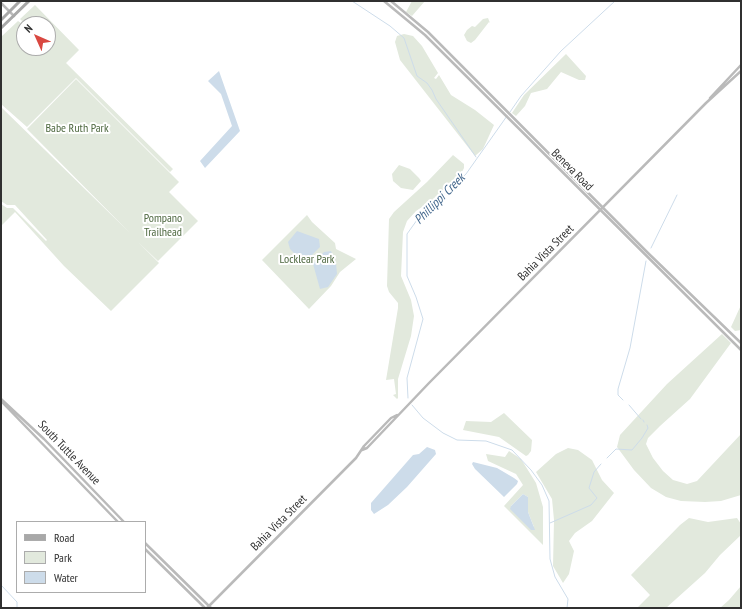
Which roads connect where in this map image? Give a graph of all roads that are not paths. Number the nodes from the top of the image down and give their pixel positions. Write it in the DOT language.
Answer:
graph roads {
  1 [pos="20,1"];
  2 [pos="29,1"];
  3 [pos="384,1"];
  4 [pos="391,1"];
  5 [pos="1,2"];
  6 [pos="10,11"];
  7 [pos="14,16"];
  8 [pos="1,20"];
  9 [pos="1,28"];
  10 [pos="741,65"];
  11 [pos="741,71"];
  12 [pos="706,103"];
  13 [pos="604,208"];
  14 [pos="601,211"];
  15 [pos="692,295"];
  16 [pos="689,298"];
  17 [pos="741,343"];
  18 [pos="741,350"];
  19 [pos="1,400"];
  20 [pos="117,521"];
  21 [pos="123,521"];
  22 [pos="146,544"];
  23 [pos="146,550"];
  24 [pos="208,608"];
  1 -- 6 [label="main road"];
  2 -- 7 [label="main road"];
  3 -- 14 [label="main road, Beneva Road"];
  4 -- 13 [label="main road, Beneva Road"];
  5 -- 6 [label="main road"];
  6 -- 7 [label="main road"];
  6 -- 8 [label="main road"];
  7 -- 9 [label="main road"];
  10 -- 12 [label="main road, Bahia Vista Street"];
  11 -- 12 [label="main road, Bahia Vista Street"];
  12 -- 13 [label="main road, Bahia Vista Street"];
  13 -- 14 [label="main road, Bahia Vista Street"];
  13 -- 15 [label="main road, Beneva Road"];
  14 -- 16 [label="main road, Beneva Road"];
  14 -- 24 [label="main road, Bahia Vista Street"];
  15 -- 16 [label="main road"];
  15 -- 17 [label="main road, Beneva Road"];
  16 -- 18 [label="main road, Beneva Road"];
  19 -- 20 [label="main road, South Tuttle Avenue"];
  19 -- 21 [label="main road, South Tuttle Avenue"];
  22 -- 24 [label="main road"];
  23 -- 24 [label="main road"];
}
